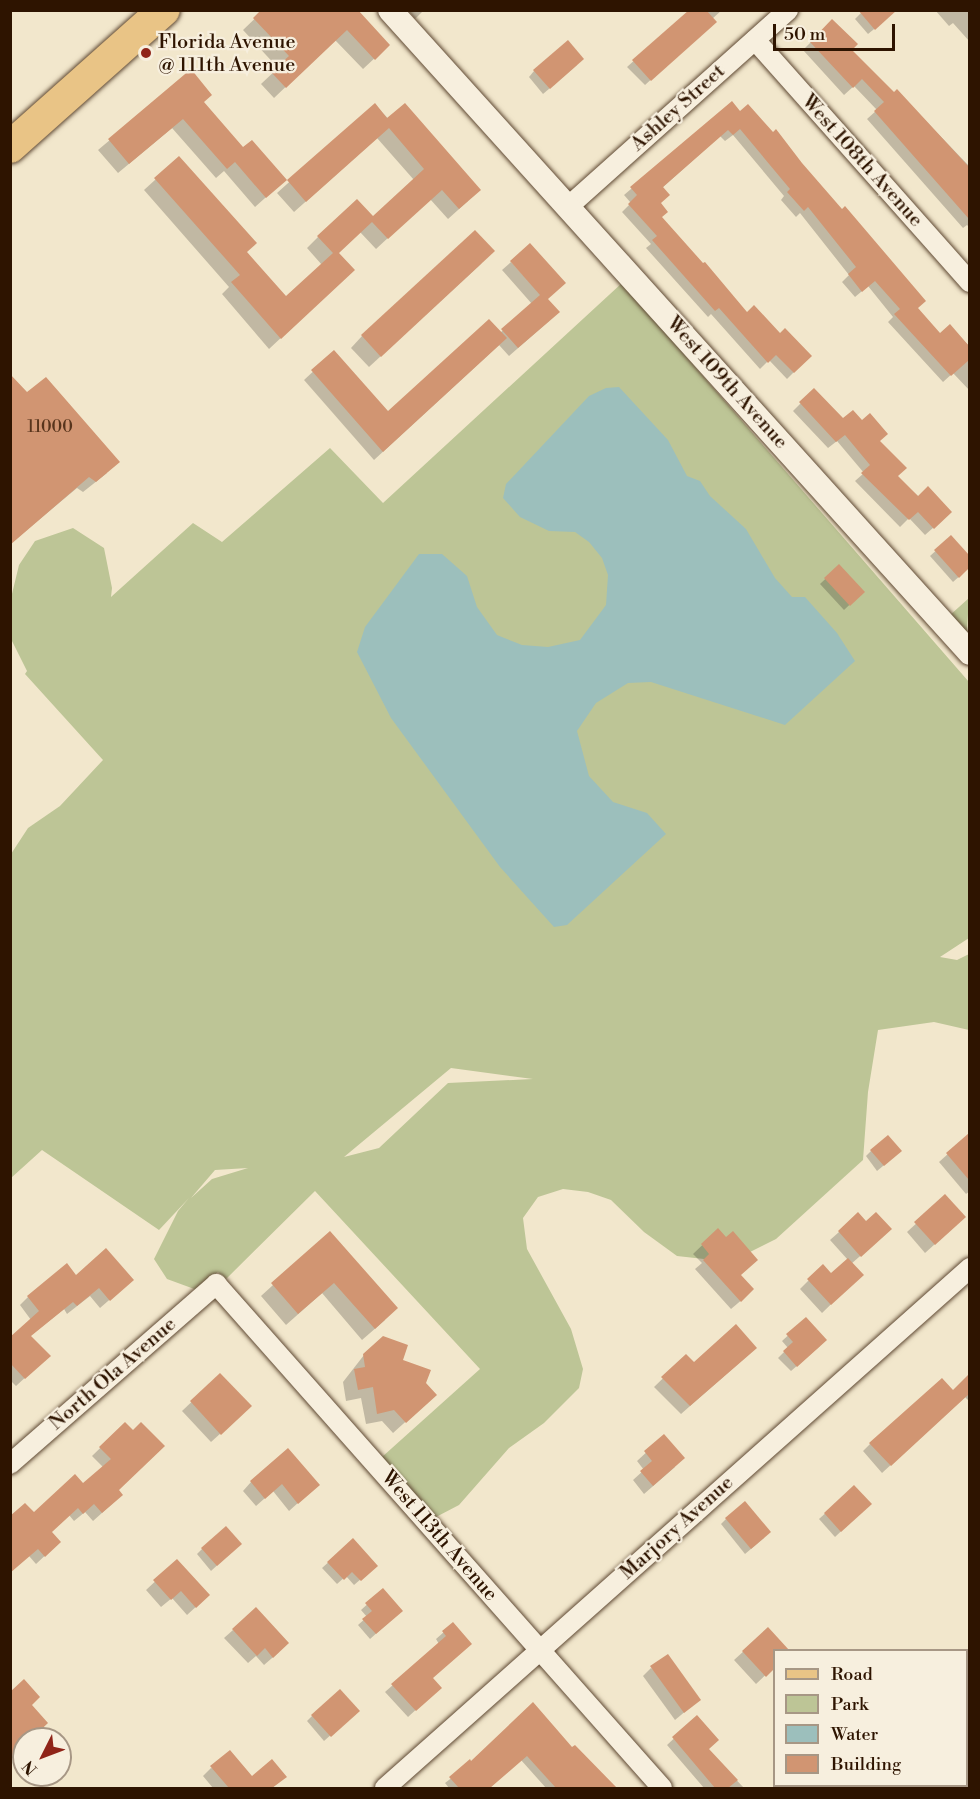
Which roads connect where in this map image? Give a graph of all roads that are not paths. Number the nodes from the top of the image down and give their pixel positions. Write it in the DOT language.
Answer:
graph roads {
  1 [pos="164,10"];
  2 [pos="390,10"];
  3 [pos="788,10"];
  4 [pos="755,40"];
  5 [pos="10,147"];
  6 [pos="569,206"];
  7 [pos="969,282"];
  8 [pos="969,653"];
  9 [pos="969,1268"];
  10 [pos="216,1284"];
  11 [pos="10,1464"];
  12 [pos="540,1650"];
  13 [pos="385,1788"];
  14 [pos="662,1788"];
  1 -- 5 [label="main road"];
  2 -- 6 [label="street, West 109th Avenue"];
  3 -- 4 [label="street, Ashley Street"];
  4 -- 6 [label="street, Ashley Street"];
  4 -- 7 [label="street, West 108th Avenue"];
  6 -- 8 [label="street, West 109th Avenue"];
  9 -- 12 [label="street, Marjory Avenue"];
  10 -- 11 [label="street, North Ola Avenue"];
  10 -- 12 [label="street, West 113th Avenue"];
  12 -- 13 [label="street, Marjory Avenue"];
  12 -- 14 [label="street, West 113th Avenue"];
}
